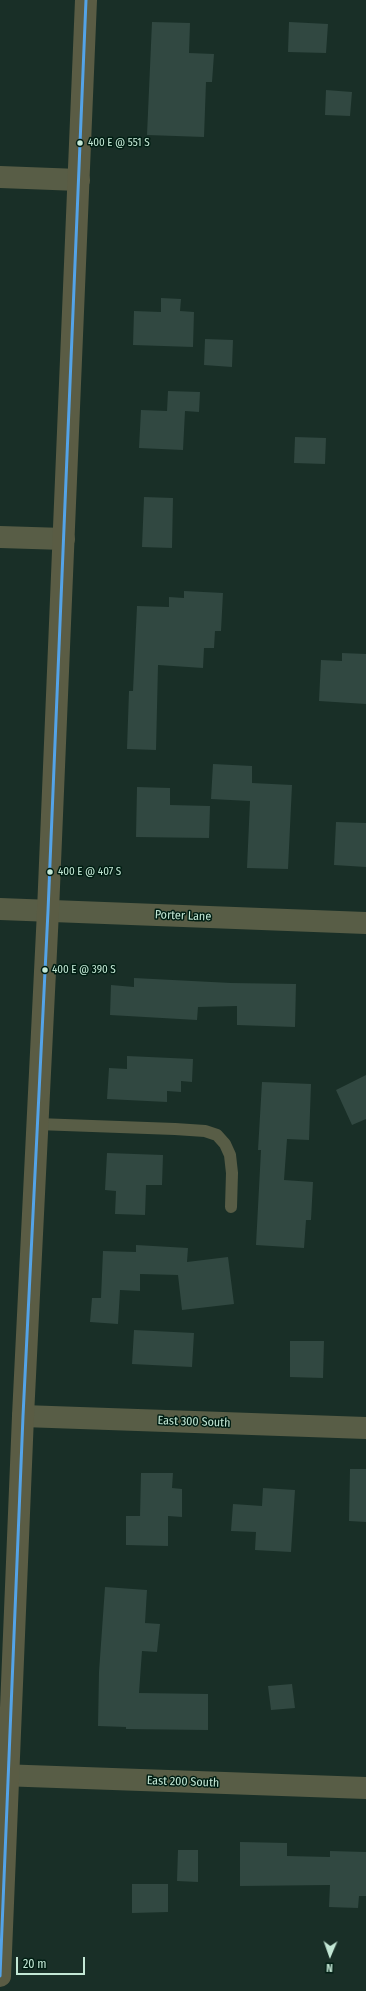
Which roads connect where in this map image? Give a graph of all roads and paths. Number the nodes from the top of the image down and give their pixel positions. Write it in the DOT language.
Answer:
graph roads {
  1 [pos="86,0"];
  2 [pos="0,177"];
  3 [pos="79,180"];
  4 [pos="0,537"];
  5 [pos="64,539"];
  6 [pos="0,909"];
  7 [pos="48,911"];
  8 [pos="366,923"];
  9 [pos="38,1124"];
  10 [pos="231,1207"];
  11 [pos="23,1416"];
  12 [pos="366,1428"];
  13 [pos="4,1775"];
  14 [pos="366,1788"];
  15 [pos="0,1976"];
  1 -- 3 [label="street"];
  2 -- 3 [label="street"];
  3 -- 5 [label="street"];
  4 -- 5 [label="street"];
  5 -- 7 [label="street"];
  6 -- 7 [label="street, Porter Lane"];
  7 -- 8 [label="street, Porter Lane"];
  7 -- 9 [label="street"];
  9 -- 10 [label="lane"];
  9 -- 11 [label="street"];
  11 -- 12 [label="street, East 300 South"];
  11 -- 13 [label="street"];
  13 -- 14 [label="street, East 200 South"];
  13 -- 15 [label="street"];
}
